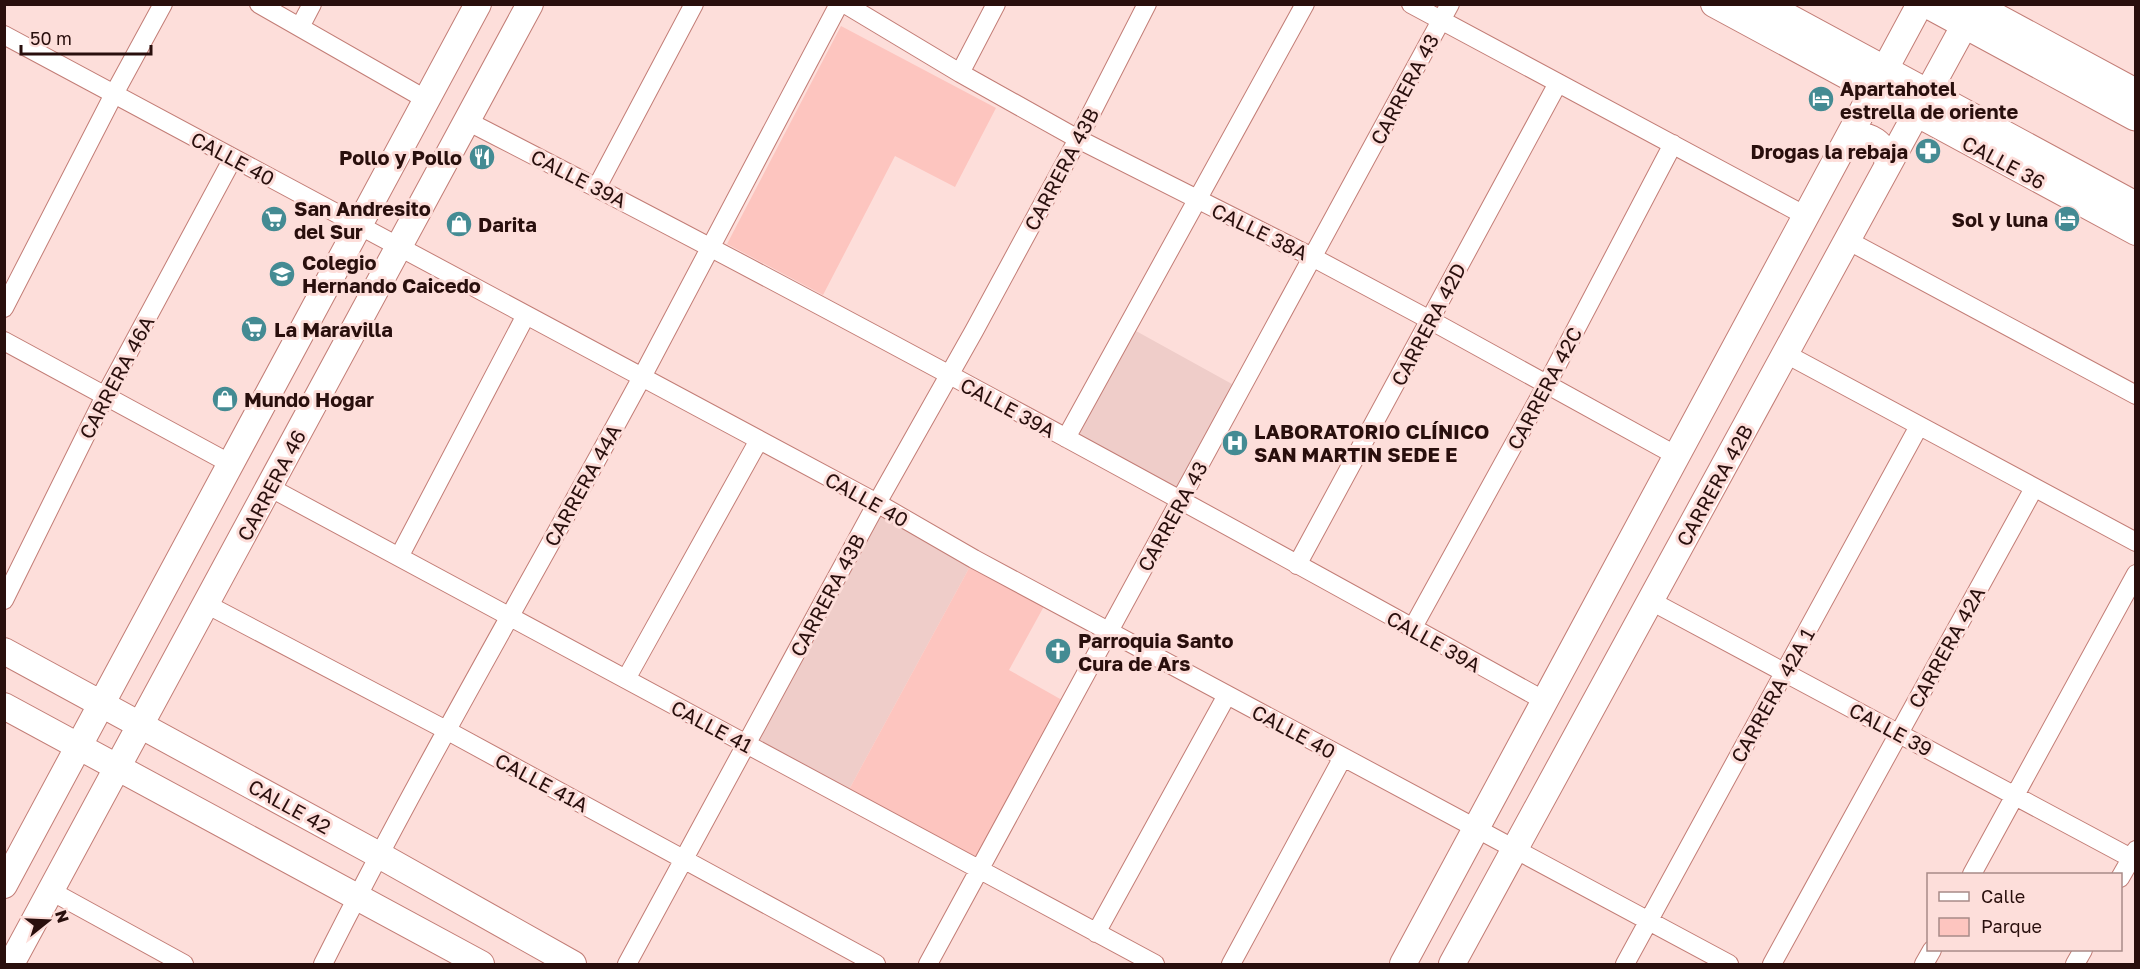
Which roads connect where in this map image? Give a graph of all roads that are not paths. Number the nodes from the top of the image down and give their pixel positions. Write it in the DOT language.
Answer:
graph roads {
  1 [pos="163,4"];
  2 [pos="259,4"];
  3 [pos="312,4"];
  4 [pos="478,4"];
  5 [pos="530,4"];
  6 [pos="694,4"];
  7 [pos="839,4"];
  8 [pos="844,4"];
  9 [pos="996,4"];
  10 [pos="1147,4"];
  11 [pos="1305,4"];
  12 [pos="1411,4"];
  13 [pos="1714,4"];
  14 [pos="1757,4"];
  15 [pos="1922,9"];
  16 [pos="1445,12"];
  17 [pos="1967,19"];
  18 [pos="300,27"];
  19 [pos="4,36"];
  20 [pos="1885,70"];
  21 [pos="960,73"];
  22 [pos="1558,83"];
  23 [pos="2136,92"];
  24 [pos="114,94"];
  25 [pos="1927,94"];
  26 [pos="427,100"];
  27 [pos="2136,114"];
  28 [pos="467,121"];
  29 [pos="1848,138"];
  30 [pos="1078,139"];
  31 [pos="1673,144"];
  32 [pos="233,158"];
  33 [pos="1888,165"];
  34 [pos="597,188"];
  35 [pos="1196,200"];
  36 [pos="2136,209"];
  37 [pos="1806,216"];
  38 [pos="359,226"];
  39 [pos="2136,232"];
  40 [pos="1847,240"];
  41 [pos="710,246"];
  42 [pos="399,247"];
  43 [pos="1314,258"];
  44 [pos="4,308"];
  45 [pos="526,315"];
  46 [pos="1430,320"];
  47 [pos="4,341"];
  48 [pos="1786,354"];
  49 [pos="949,375"];
  50 [pos="642,377"];
  51 [pos="1547,384"];
  52 [pos="2136,395"];
  53 [pos="105,396"];
  54 [pos="1919,426"];
  55 [pos="1066,438"];
  56 [pos="759,440"];
  57 [pos="1677,456"];
  58 [pos="231,464"];
  59 [pos="269,487"];
  60 [pos="2034,488"];
  61 [pos="1180,502"];
  62 [pos="877,503"];
  63 [pos="2136,542"];
  64 [pos="399,557"];
  65 [pos="1297,566"];
  66 [pos="2136,574"];
  67 [pos="4,600"];
  68 [pos="1651,601"];
  69 [pos="206,604"];
  70 [pos="508,616"];
  71 [pos="1412,629"];
  72 [pos="1108,631"];
  73 [pos="4,651"];
  74 [pos="1785,672"];
  75 [pos="626,679"];
  76 [pos="1227,695"];
  77 [pos="1545,701"];
  78 [pos="102,704"];
  79 [pos="4,706"];
  80 [pos="140,725"];
  81 [pos="448,731"];
  82 [pos="1899,734"];
  83 [pos="747,744"];
  84 [pos="79,747"];
  85 [pos="1343,757"];
  86 [pos="118,768"];
  87 [pos="2015,796"];
  88 [pos="1476,829"];
  89 [pos="1515,849"];
  90 [pos="2133,854"];
  91 [pos="379,855"];
  92 [pos="685,859"];
  93 [pos="979,869"];
  94 [pos="1973,873"];
  95 [pos="2122,876"];
  96 [pos="4,885"];
  97 [pos="51,891"];
  98 [pos="357,897"];
  99 [pos="1649,921"];
  100 [pos="1096,933"];
  101 [pos="11,964"];
  102 [pos="184,964"];
  103 [pos="323,964"];
  104 [pos="481,964"];
  105 [pos="573,964"];
  106 [pos="627,964"];
  107 [pos="876,964"];
  108 [pos="928,964"];
  109 [pos="1155,964"];
  110 [pos="1230,964"];
  111 [pos="1403,964"];
  112 [pos="1452,964"];
  113 [pos="1625,964"];
  114 [pos="1729,964"];
  115 [pos="1772,964"];
  1 -- 24 [label="street"];
  2 -- 18 [label="street"];
  3 -- 18 [label="street"];
  4 -- 26 [label="street"];
  5 -- 28 [label="street, CARRERA 46"];
  6 -- 34 [label="street"];
  7 -- 41 [label="street, CARRERA 44A"];
  8 -- 21 [label="street, CALLE 38A"];
  9 -- 21 [label="street"];
  10 -- 30 [label="street, CARRERA 43B"];
  11 -- 35 [label="street"];
  12 -- 16 [label="street"];
  13 -- 20 [label="street"];
  14 -- 20 [label="highway"];
  15 -- 17 [label="highway"];
  15 -- 20 [label="street"];
  16 -- 22 [label="street"];
  16 -- 43 [label="street, CARRERA 43"];
  17 -- 23 [label="street"];
  17 -- 25 [label="street, CARRERA 42B"];
  17 -- 27 [label="highway"];
  18 -- 26 [label="street"];
  19 -- 24 [label="street, CALLE 40"];
  20 -- 25 [label="highway"];
  20 -- 29 [label="street"];
  21 -- 30 [label="street, CALLE 38A"];
  22 -- 31 [label="street"];
  22 -- 46 [label="street, CARRERA 42D"];
  24 -- 32 [label="street, CALLE 40"];
  24 -- 44 [label="street"];
  25 -- 33 [label="street, CARRERA 42B"];
  25 -- 36 [label="highway"];
  25 -- 39 [label="street, CALLE 36"];
  26 -- 38 [label="street"];
  28 -- 34 [label="street, CALLE 39A"];
  28 -- 42 [label="street, CARRERA 46"];
  29 -- 33 [label="street"];
  29 -- 37 [label="street"];
  30 -- 35 [label="street, CALLE 38A"];
  30 -- 49 [label="street, CARRERA 43B"];
  31 -- 37 [label="street"];
  31 -- 51 [label="street, CARRERA 42C"];
  32 -- 38 [label="street, CALLE 40"];
  32 -- 53 [label="street, CARRERA 46A"];
  33 -- 40 [label="street, CARRERA 42B"];
  34 -- 41 [label="street, CALLE 39A"];
  35 -- 43 [label="street, CALLE 38A"];
  35 -- 55 [label="street"];
  37 -- 57 [label="street"];
  38 -- 42 [label="street, CALLE 40"];
  38 -- 58 [label="street"];
  40 -- 48 [label="street, CARRERA 42B"];
  40 -- 52 [label="street"];
  41 -- 49 [label="street, CALLE 39A"];
  41 -- 50 [label="street, CARRERA 44A"];
  42 -- 45 [label="street, CALLE 40"];
  42 -- 59 [label="street, CARRERA 46"];
  43 -- 46 [label="street, CALLE 38A"];
  43 -- 61 [label="street, CARRERA 43"];
  45 -- 50 [label="street, CALLE 40"];
  45 -- 64 [label="street"];
  46 -- 51 [label="street, CALLE 38A"];
  46 -- 65 [label="street, CARRERA 42D"];
  47 -- 53 [label="street"];
  48 -- 54 [label="street"];
  48 -- 68 [label="street, CARRERA 42B"];
  49 -- 55 [label="street, CALLE 39A"];
  49 -- 62 [label="street, CARRERA 43B"];
  50 -- 56 [label="street, CALLE 40"];
  50 -- 70 [label="street, CARRERA 44A"];
  51 -- 57 [label="street, CALLE 38A"];
  51 -- 71 [label="street, CARRERA 42C"];
  53 -- 58 [label="street"];
  53 -- 67 [label="street, CARRERA 46A"];
  54 -- 60 [label="street"];
  54 -- 74 [label="street, CARRERA 42A 1"];
  55 -- 61 [label="street, CALLE 39A"];
  56 -- 62 [label="street, CALLE 40"];
  56 -- 75 [label="street"];
  57 -- 77 [label="street"];
  58 -- 78 [label="street"];
  59 -- 64 [label="street, CALLE 41"];
  59 -- 69 [label="street, CARRERA 46"];
  60 -- 63 [label="street"];
  60 -- 82 [label="street, CARRERA 42A"];
  61 -- 65 [label="street, CALLE 39A"];
  61 -- 72 [label="street, CARRERA 43"];
  62 -- 72 [label="street, CALLE 40"];
  62 -- 83 [label="street, CARRERA 43B"];
  64 -- 70 [label="street, CALLE 41"];
  65 -- 71 [label="street, CALLE 39A"];
  66 -- 87 [label="street"];
  68 -- 74 [label="street, CALLE 39"];
  68 -- 89 [label="street, CARRERA 42B"];
  69 -- 80 [label="street, CARRERA 46"];
  69 -- 81 [label="street, CALLE 41A"];
  70 -- 75 [label="street, CALLE 41"];
  70 -- 81 [label="street, CARRERA 44A"];
  71 -- 77 [label="street, CALLE 39A"];
  72 -- 76 [label="street, CALLE 40"];
  72 -- 93 [label="street, CARRERA 43"];
  73 -- 78 [label="street, CALLE 42"];
  74 -- 82 [label="street, CALLE 39"];
  74 -- 99 [label="street, CARRERA 42A 1"];
  75 -- 83 [label="street, CALLE 41"];
  76 -- 85 [label="street, CALLE 40"];
  76 -- 100 [label="street"];
  77 -- 88 [label="street"];
  78 -- 80 [label="street, CALLE 42"];
  78 -- 84 [label="street"];
  79 -- 84 [label="street"];
  80 -- 86 [label="street, CARRERA 46"];
  80 -- 91 [label="street, CALLE 42"];
  81 -- 91 [label="street, CARRERA 44A"];
  81 -- 92 [label="street, CALLE 41A"];
  82 -- 87 [label="street, CALLE 39"];
  82 -- 115 [label="street, CARRERA 42A"];
  83 -- 92 [label="street, CARRERA 43B"];
  83 -- 93 [label="street, CALLE 41"];
  84 -- 86 [label="street"];
  84 -- 96 [label="street"];
  85 -- 88 [label="street, CALLE 40"];
  85 -- 110 [label="street"];
  86 -- 97 [label="street, CARRERA 46"];
  86 -- 98 [label="street"];
  87 -- 90 [label="street, CALLE 39"];
  87 -- 94 [label="street"];
  88 -- 89 [label="street, CALLE 40"];
  88 -- 111 [label="street"];
  89 -- 99 [label="street, CALLE 40"];
  89 -- 112 [label="street, CARRERA 42B"];
  90 -- 95 [label="street"];
  91 -- 98 [label="street, CARRERA 44A"];
  91 -- 105 [label="street, CALLE 42"];
  92 -- 106 [label="street, CARRERA 43B"];
  92 -- 107 [label="street, CALLE 41A"];
  93 -- 100 [label="street, CALLE 41"];
  93 -- 108 [label="street, CARRERA 43"];
  97 -- 101 [label="street, CARRERA 46"];
  97 -- 102 [label="street"];
  98 -- 103 [label="street, CARRERA 44A"];
  98 -- 104 [label="street"];
  99 -- 113 [label="street, CARRERA 42A 1"];
  99 -- 114 [label="street, CALLE 40"];
  100 -- 109 [label="street, CALLE 41"];
}
